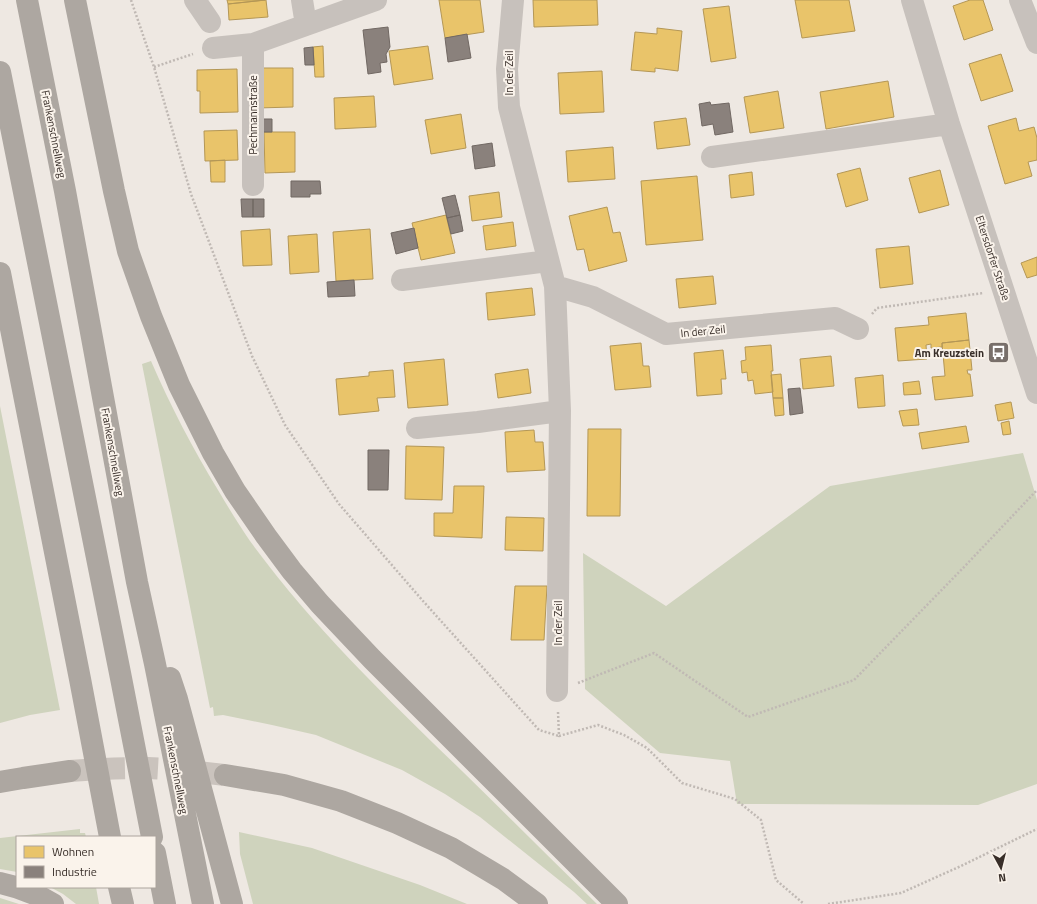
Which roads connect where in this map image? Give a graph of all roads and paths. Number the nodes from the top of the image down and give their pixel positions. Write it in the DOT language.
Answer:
graph roads {
  1 [pos="26,0"];
  2 [pos="75,0"];
  3 [pos="131,0"];
  4 [pos="195,0"];
  5 [pos="302,0"];
  6 [pos="376,0"];
  7 [pos="514,0"];
  8 [pos="912,0"];
  9 [pos="1020,0"];
  10 [pos="210,22"];
  11 [pos="306,25"];
  12 [pos="1037,43"];
  13 [pos="253,44"];
  14 [pos="213,48"];
  15 [pos="154,67"];
  16 [pos="0,72"];
  17 [pos="949,124"];
  18 [pos="712,157"];
  19 [pos="253,186"];
  20 [pos="548,261"];
  21 [pos="0,273"];
  22 [pos="402,280"];
  23 [pos="555,286"];
  24 [pos="1004,290"];
  25 [pos="858,329"];
  26 [pos="1037,393"];
  27 [pos="560,411"];
  28 [pos="417,428"];
  29 [pos="1037,490"];
  30 [pos="137,582"];
  31 [pos="557,691"];
  32 [pos="559,736"];
  33 [pos="70,770"];
  34 [pos="225,775"];
  35 [pos="0,782"];
  36 [pos="1037,829"];
  37 [pos="110,836"];
  38 [pos="152,836"];
  39 [pos="156,858"];
  40 [pos="0,883"];
  41 [pos="16,887"];
  42 [pos="18,888"];
  43 [pos="120,888"];
  44 [pos="53,904"];
  45 [pos="123,904"];
  46 [pos="165,904"];
  47 [pos="203,904"];
  48 [pos="232,904"];
  49 [pos="537,904"];
  50 [pos="617,904"];
  51 [pos="804,904"];
  52 [pos="828,904"];
  1 -- 30 [label="highway, Frankenschnellweg"];
  2 -- 50 [label="highway"];
  3 -- 15 [label="path"];
  4 -- 10 [label="street"];
  5 -- 11 [label="street"];
  6 -- 11 [label="street"];
  7 -- 20 [label="street, In der Zeil"];
  8 -- 17 [label="street, Eltersdorfer Straße"];
  9 -- 12 [label="street"];
  11 -- 13 [label="street"];
  13 -- 14 [label="street"];
  13 -- 19 [label="street, Pechmannstraße"];
  14 -- 15 [label="path"];
  15 -- 32 [label="path"];
  16 -- 38 [label="highway"];
  17 -- 18 [label="street"];
  17 -- 24 [label="street, Eltersdorfer Straße"];
  20 -- 22 [label="street"];
  20 -- 23 [label="street, In der Zeil"];
  21 -- 37 [label="highway"];
  23 -- 25 [label="street, In der Zeil"];
  23 -- 27 [label="street, In der Zeil"];
  24 -- 25 [label="path"];
  24 -- 26 [label="street, Eltersdorfer Straße"];
  27 -- 28 [label="street"];
  27 -- 31 [label="street, In der Zeil"];
  29 -- 31 [label="path"];
  30 -- 47 [label="highway, Frankenschnellweg"];
  30 -- 48 [label="highway"];
  31 -- 32 [label="path"];
  32 -- 51 [label="path"];
  33 -- 35 [label="highway"];
  34 -- 49 [label="highway"];
  36 -- 52 [label="path"];
  39 -- 46 [label="highway"];
  40 -- 41 [label="highway"];
  42 -- 44 [label="highway"];
  43 -- 45 [label="highway"];
}
